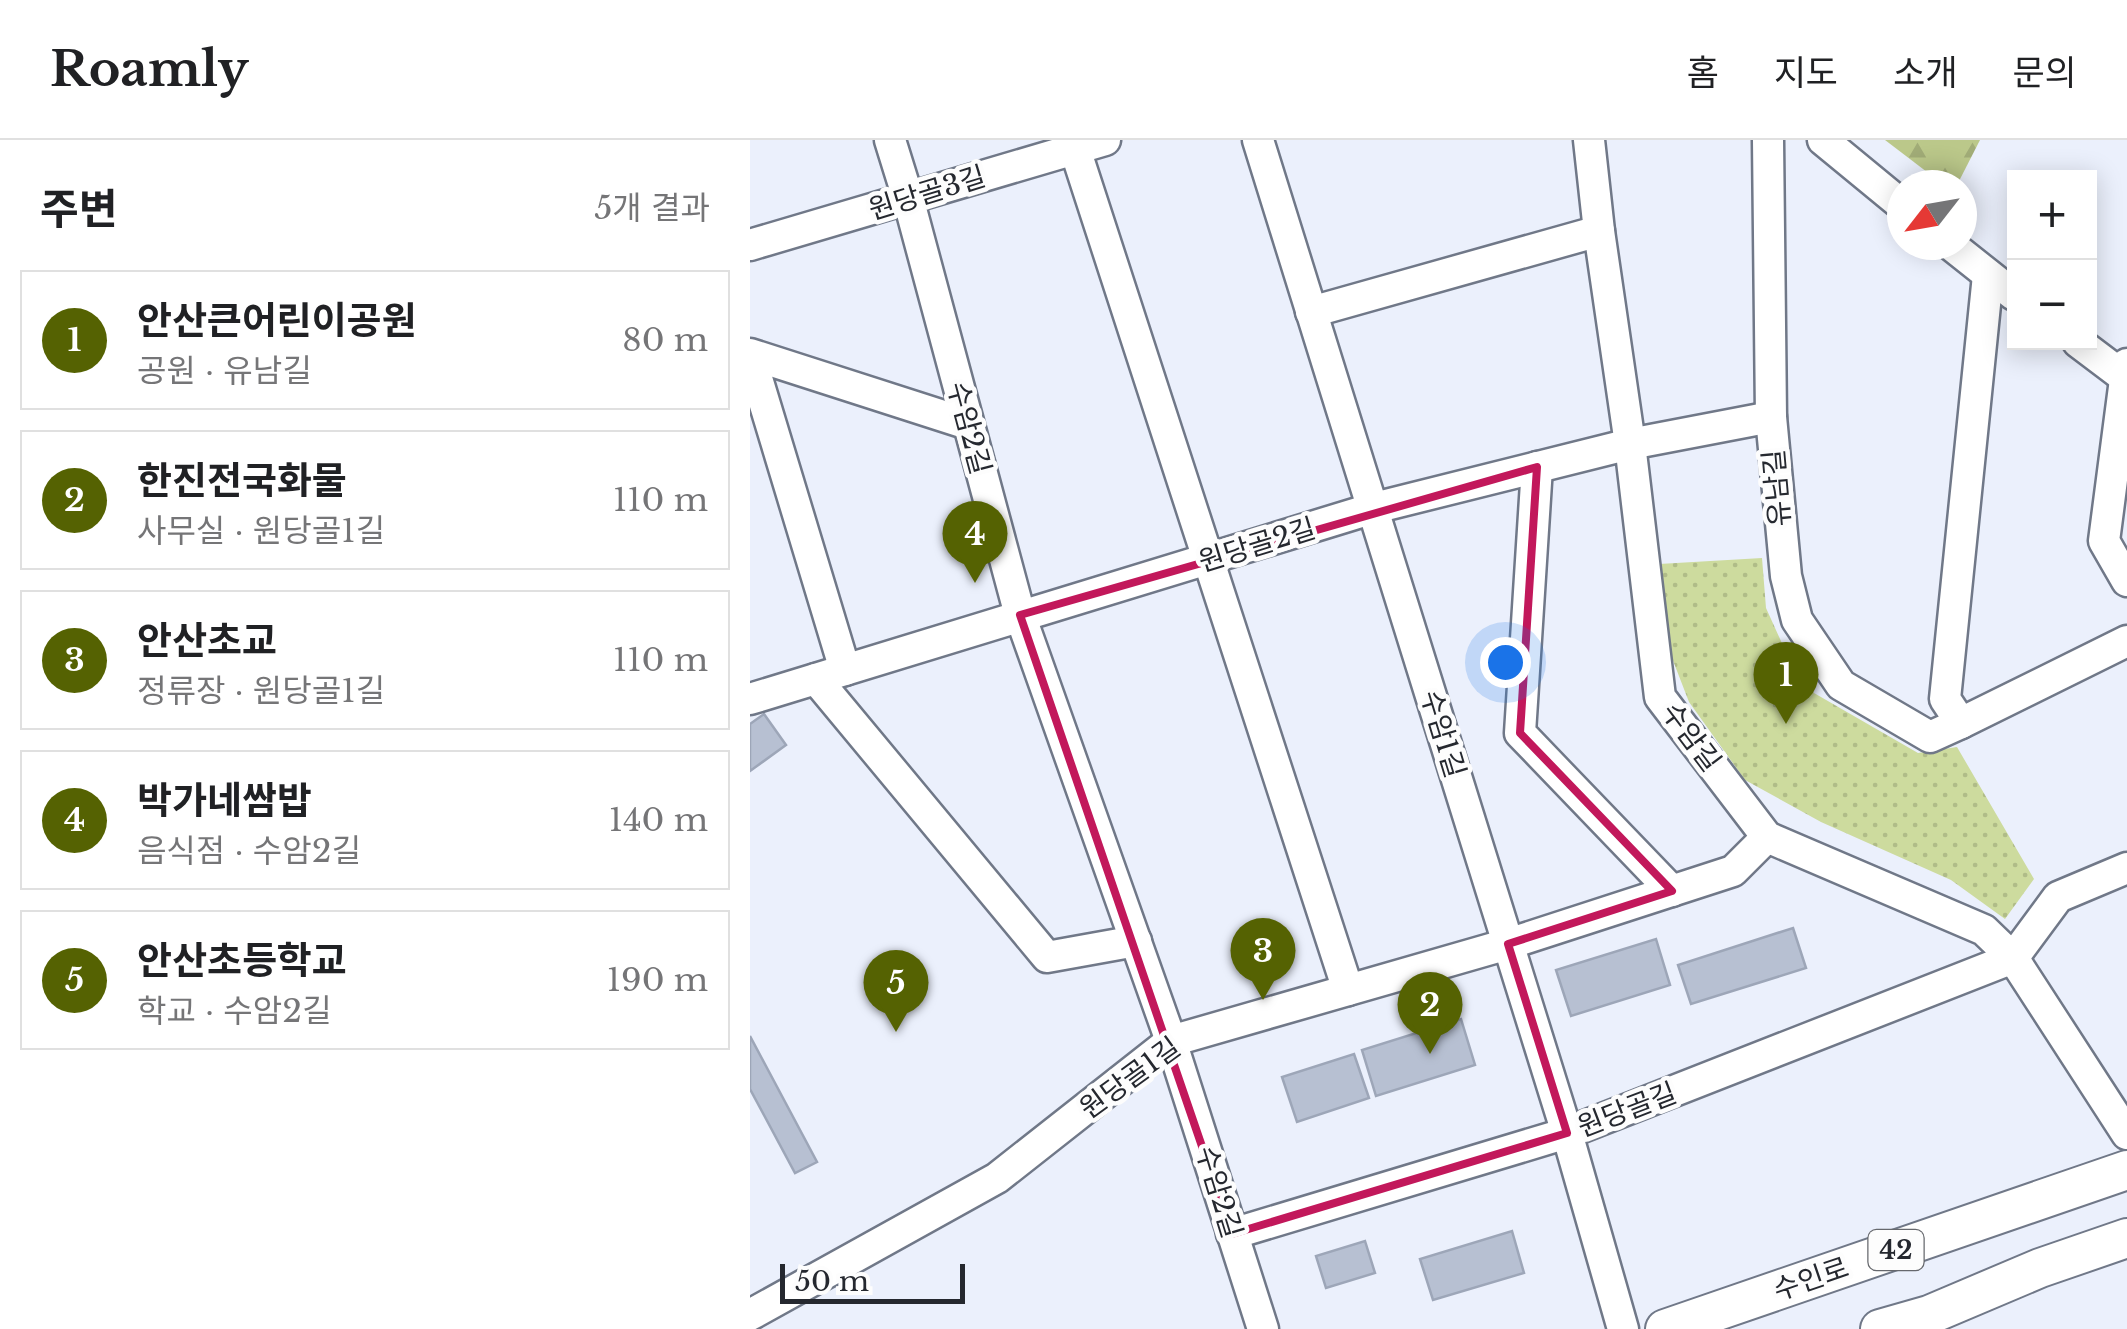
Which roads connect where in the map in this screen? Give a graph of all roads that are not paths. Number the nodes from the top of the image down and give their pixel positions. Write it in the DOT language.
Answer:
graph roads {
  1 [pos="890,140"];
  2 [pos="1105,140"];
  3 [pos="1258,140"];
  4 [pos="1589,140"];
  5 [pos="1768,140"];
  6 [pos="1823,140"];
  7 [pos="1075,149"];
  8 [pos="1887,193"];
  9 [pos="908,198"];
  10 [pos="1599,231"];
  11 [pos="750,246"];
  12 [pos="1970,260"];
  13 [pos="1988,275"];
  14 [pos="2007,290"];
  15 [pos="1312,312"];
  16 [pos="2088,350"];
  17 [pos="750,355"];
  18 [pos="2127,364"];
  19 [pos="2126,379"];
  20 [pos="1770,417"];
  21 [pos="968,424"];
  22 [pos="1630,444"];
  23 [pos="1537,467"];
  24 [pos="1374,508"];
  25 [pos="1207,560"];
  26 [pos="2127,581"];
  27 [pos="1020,615"];
  28 [pos="2127,642"];
  29 [pos="830,674"];
  30 [pos="750,700"];
  31 [pos="1961,723"];
  32 [pos="1767,836"];
  33 [pos="2127,868"];
  34 [pos="1672,891"];
  35 [pos="1136,941"];
  36 [pos="1508,944"];
  37 [pos="2013,958"];
  38 [pos="1348,990"];
  39 [pos="1172,1041"];
  40 [pos="2118,1104"];
  41 [pos="1567,1133"];
  42 [pos="2127,1134"];
  43 [pos="2127,1170"];
  44 [pos="1232,1234"];
  45 [pos="2127,1238"];
  46 [pos="750,1315"];
  47 [pos="1263,1329"];
  48 [pos="1623,1329"];
  49 [pos="1665,1329"];
  50 [pos="1880,1329"];
  1 -- 9 [label="street, 수암2길"];
  2 -- 7 [label="street, 원당골3길"];
  3 -- 15 [label="street, 수암1길"];
  4 -- 10 [label="street, 수암길"];
  5 -- 20 [label="street, 유남길"];
  6 -- 8 [label="street"];
  7 -- 9 [label="street, 원당골3길"];
  7 -- 25 [label="street"];
  9 -- 11 [label="street, 원당골3길"];
  9 -- 21 [label="street, 수암2길"];
  10 -- 15 [label="street"];
  10 -- 22 [label="street, 수암길"];
  12 -- 13 [label="street"];
  13 -- 14 [label="street"];
  13 -- 31 [label="street"];
  15 -- 24 [label="street, 수암1길"];
  16 -- 19 [label="street"];
  17 -- 21 [label="street"];
  17 -- 29 [label="street"];
  18 -- 19 [label="street"];
  19 -- 26 [label="street"];
  20 -- 22 [label="street, 원당골2길"];
  20 -- 31 [label="street, 유남길"];
  21 -- 27 [label="street, 수암2길"];
  22 -- 23 [label="street, 원당골2길"];
  22 -- 32 [label="street, 수암길"];
  23 -- 24 [label="street, 원당골2길"];
  23 -- 34 [label="street"];
  24 -- 25 [label="street, 원당골2길"];
  24 -- 36 [label="street, 수암1길"];
  25 -- 27 [label="street, 원당골2길"];
  25 -- 38 [label="street"];
  27 -- 29 [label="street, 원당골2길"];
  27 -- 35 [label="street, 수암2길"];
  28 -- 31 [label="street, 유남길"];
  29 -- 30 [label="street, 원당골2길"];
  29 -- 35 [label="street"];
  32 -- 34 [label="street, 원당골1길"];
  32 -- 37 [label="street, 수암길"];
  33 -- 37 [label="street"];
  34 -- 36 [label="street, 원당골1길"];
  35 -- 39 [label="street, 수암2길"];
  36 -- 38 [label="street, 원당골1길"];
  36 -- 41 [label="street, 수암1길"];
  37 -- 40 [label="street, 수암길"];
  37 -- 41 [label="street, 원당골길"];
  38 -- 39 [label="street, 원당골1길"];
  39 -- 44 [label="street, 수암2길"];
  39 -- 46 [label="street, 원당골1길"];
  40 -- 42 [label="street, 수암길"];
  41 -- 44 [label="street, 원당골길"];
  41 -- 48 [label="street, 수암1길"];
  43 -- 49 [label="main road, 수인로 / 42"];
  44 -- 47 [label="street, 수암2길"];
  45 -- 50 [label="main road"];
}
